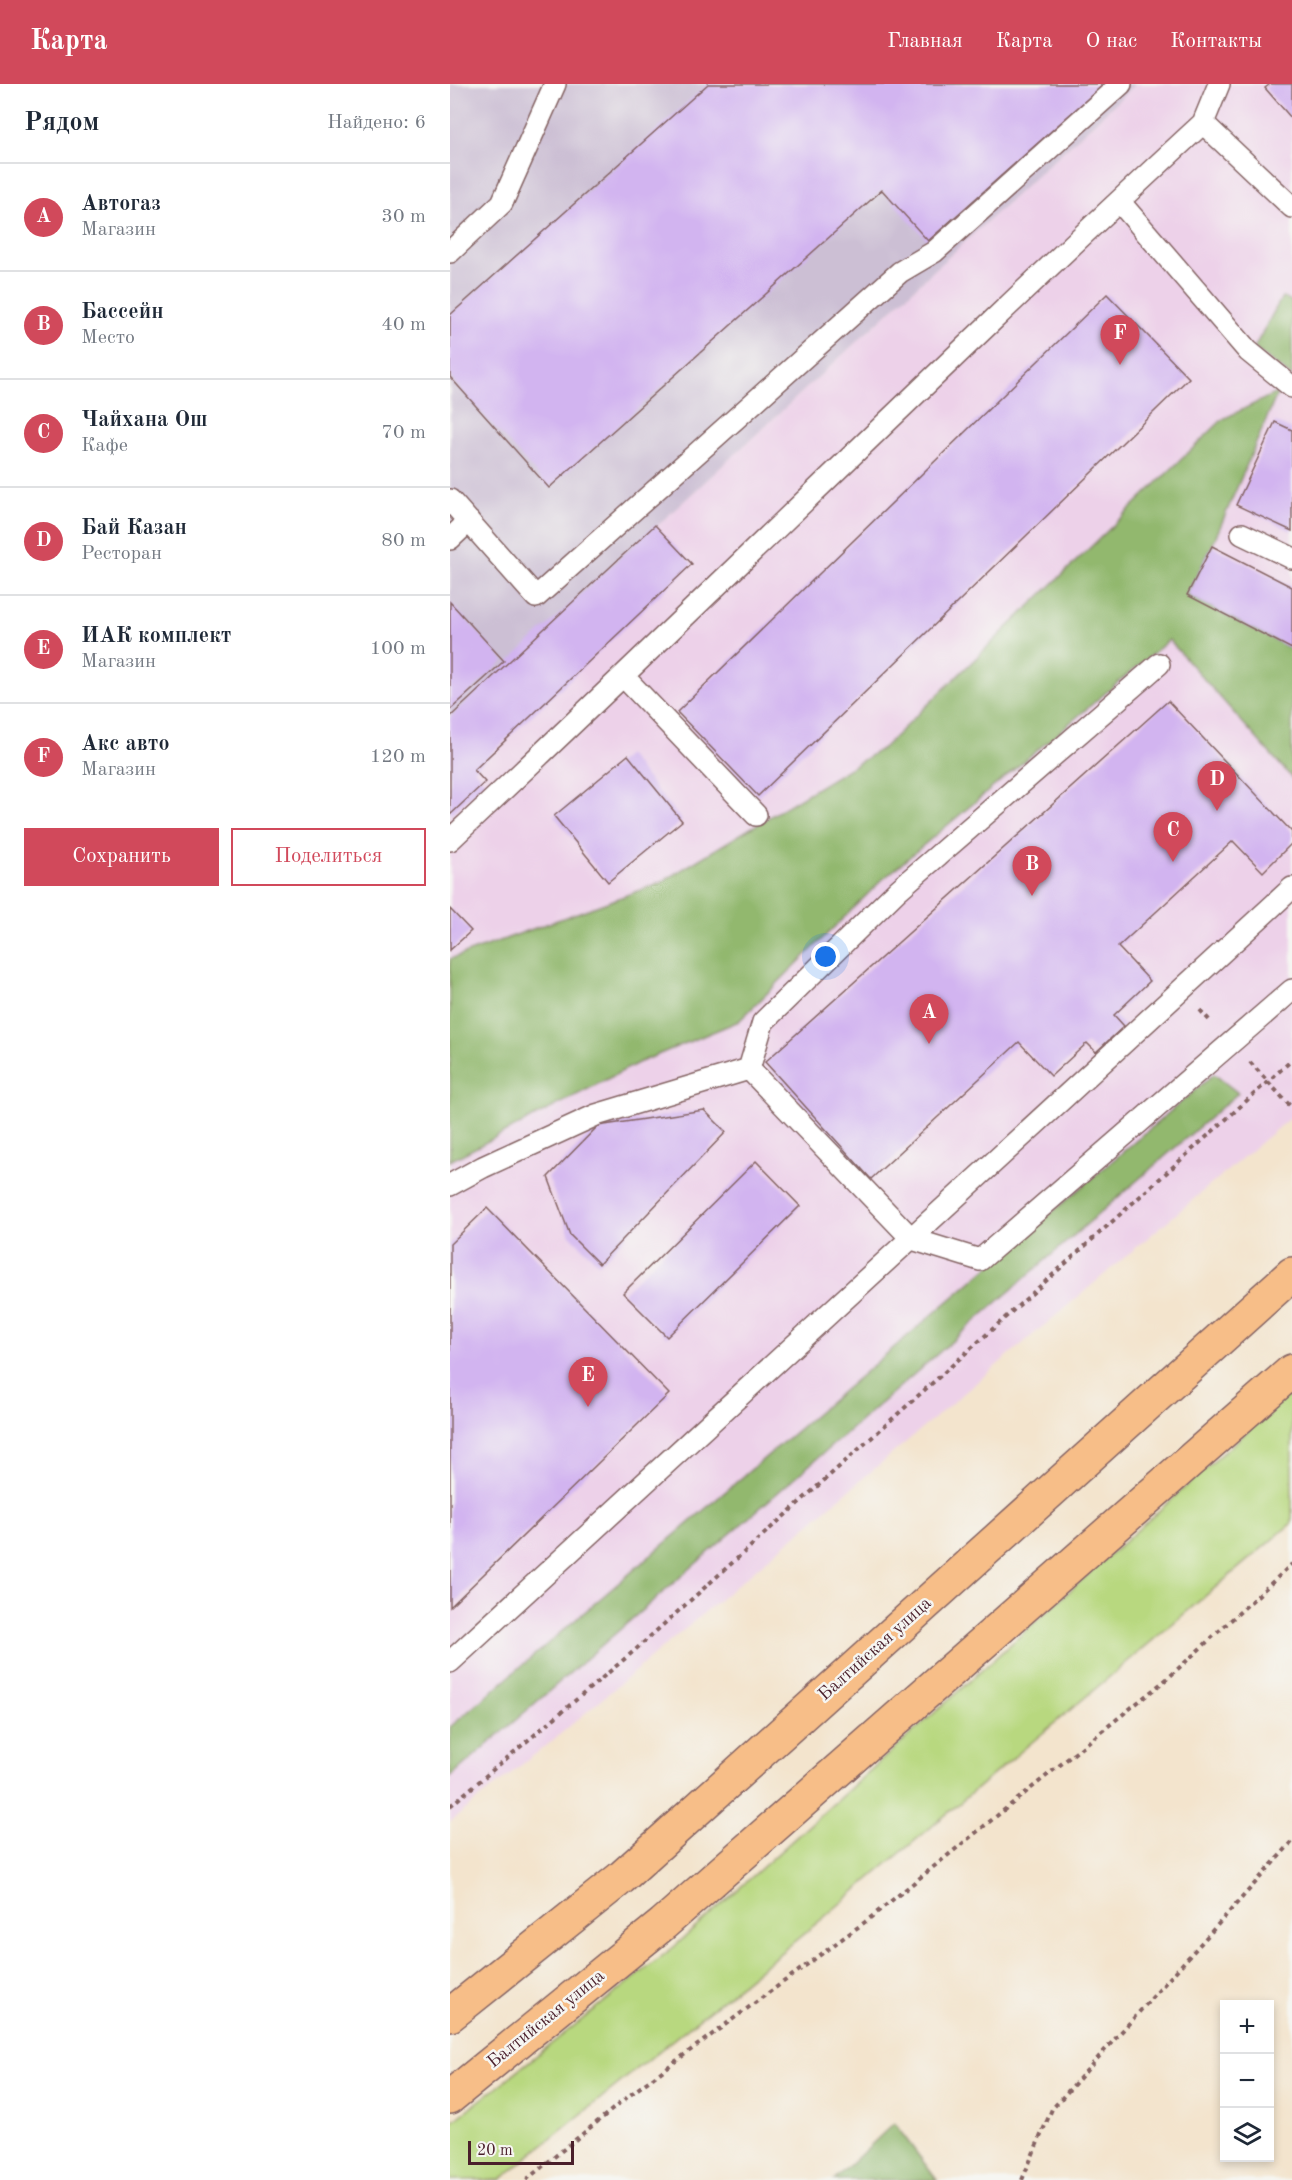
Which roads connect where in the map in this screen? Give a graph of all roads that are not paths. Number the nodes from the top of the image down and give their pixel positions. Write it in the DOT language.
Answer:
graph roads {
  1 [pos="555,84"];
  2 [pos="1121,84"];
  3 [pos="1219,84"];
  4 [pos="1203,123"];
  5 [pos="1119,201"];
  6 [pos="1292,207"];
  7 [pos="450,252"];
  8 [pos="1292,387"];
  9 [pos="450,500"];
  10 [pos="469,521"];
  11 [pos="1242,534"];
  12 [pos="450,539"];
  13 [pos="1292,558"];
  14 [pos="1158,664"];
  15 [pos="624,677"];
  16 [pos="756,815"];
  17 [pos="450,840"];
  18 [pos="1292,888"];
  19 [pos="1292,990"];
  20 [pos="748,1069"];
  21 [pos="450,1185"];
  22 [pos="912,1239"];
  23 [pos="1292,1275"];
  24 [pos="1292,1371"];
  25 [pos="450,1662"];
  26 [pos="450,2015"];
  27 [pos="450,2097"];
  1 -- 7 [label="lane"];
  2 -- 10 [label="lane"];
  3 -- 4 [label="lane"];
  4 -- 5 [label="lane"];
  4 -- 6 [label="lane"];
  5 -- 8 [label="lane"];
  5 -- 15 [label="lane"];
  9 -- 10 [label="lane"];
  10 -- 12 [label="lane"];
  11 -- 13 [label="lane"];
  14 -- 20 [label="lane"];
  15 -- 16 [label="lane"];
  15 -- 17 [label="lane"];
  18 -- 22 [label="lane"];
  19 -- 22 [label="lane"];
  20 -- 21 [label="lane"];
  20 -- 22 [label="lane"];
  22 -- 25 [label="lane"];
  23 -- 26 [label="main road, Балтийская улица"];
  24 -- 27 [label="main road, Балтийская улица"];
}
